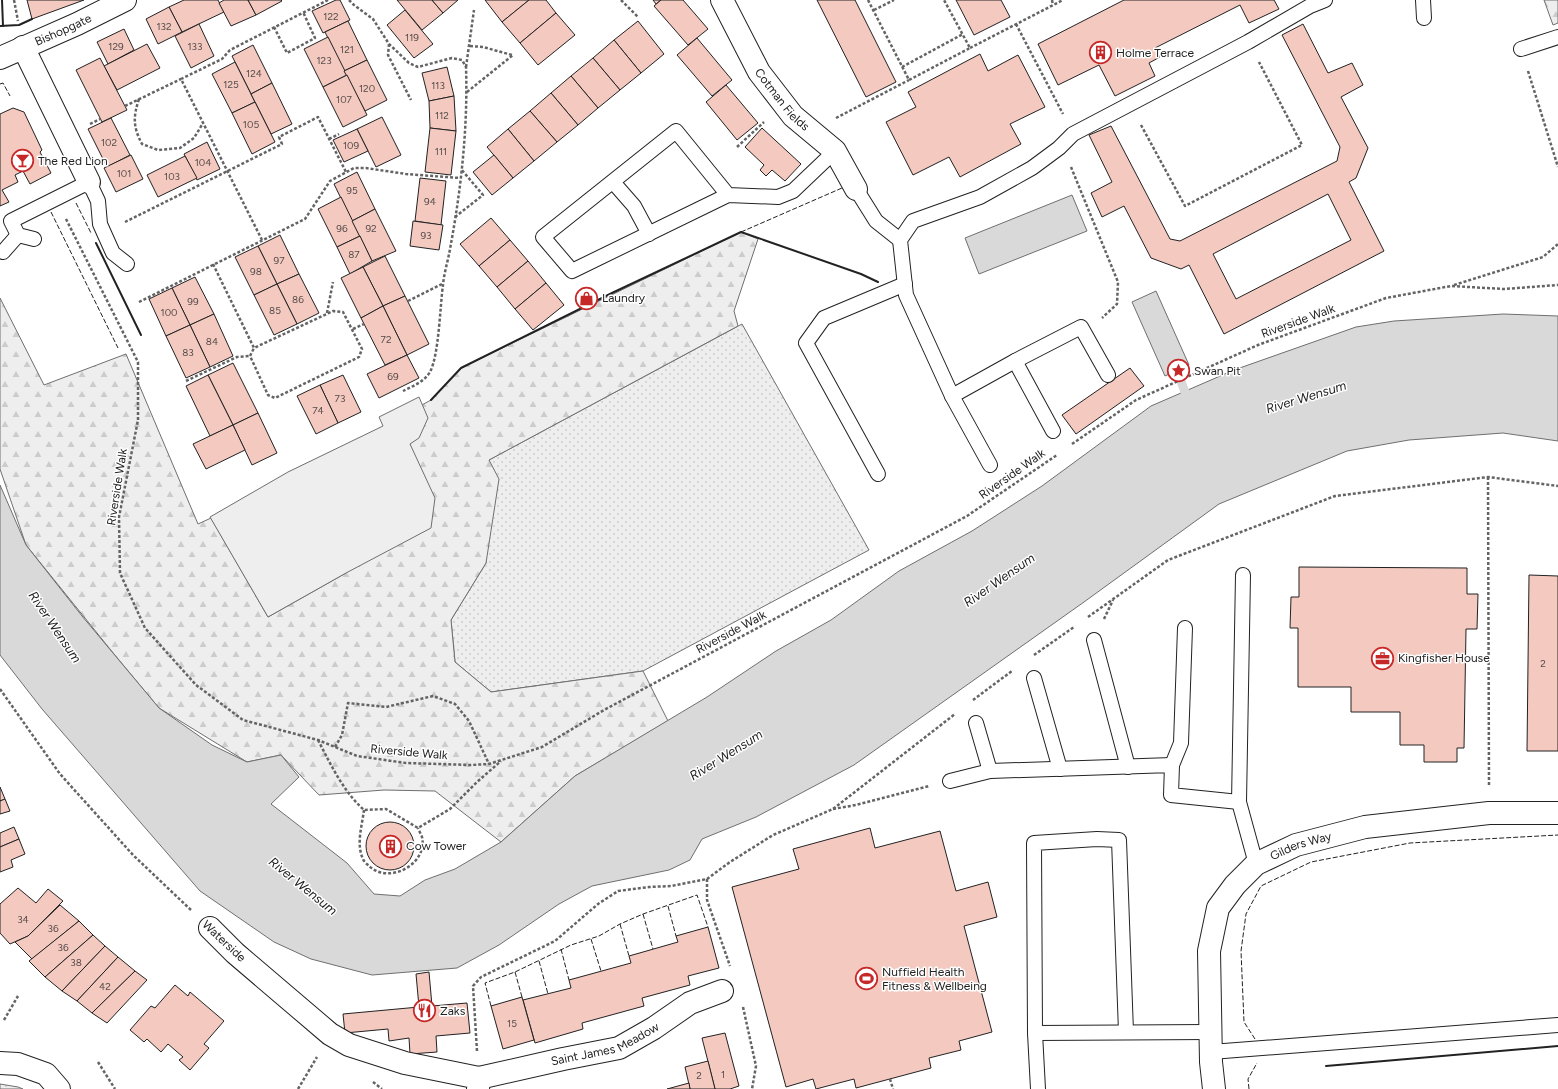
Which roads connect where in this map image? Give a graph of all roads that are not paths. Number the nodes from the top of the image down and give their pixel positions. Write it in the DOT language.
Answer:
graph roads {
  1 [pos="125,0"];
  2 [pos="722,0"];
  3 [pos="1325,0"];
  4 [pos="1423,0"];
  5 [pos="1309,3"];
  6 [pos="1424,18"];
  7 [pos="1558,37"];
  8 [pos="23,47"];
  9 [pos="1521,49"];
  10 [pos="0,58"];
  11 [pos="835,151"];
  12 [pos="89,182"];
  13 [pos="613,182"];
  14 [pos="856,189"];
  15 [pos="728,195"];
  16 [pos="649,234"];
  17 [pos="18,235"];
  18 [pos="34,239"];
  19 [pos="900,240"];
  20 [pos="3,252"];
  21 [pos="127,264"];
  22 [pos="905,284"];
  23 [pos="1015,361"];
  24 [pos="1108,375"];
  25 [pos="952,396"];
  26 [pos="1053,431"];
  27 [pos="990,465"];
  28 [pos="878,474"];
  29 [pos="1243,575"];
  30 [pos="1184,628"];
  31 [pos="1094,640"];
  32 [pos="1034,678"];
  33 [pos="976,724"];
  34 [pos="1172,765"];
  35 [pos="1128,767"];
  36 [pos="1060,769"];
  37 [pos="990,771"];
  38 [pos="950,781"];
  39 [pos="1239,802"];
  40 [pos="1558,813"];
  41 [pos="1256,864"];
  42 [pos="210,928"];
  43 [pos="722,991"];
  44 [pos="1558,1025"];
  45 [pos="1126,1032"];
  46 [pos="1035,1033"];
  47 [pos="0,1047"];
  48 [pos="1210,1048"];
  49 [pos="9,1064"];
  50 [pos="52,1081"];
  51 [pos="478,1084"];
  52 [pos="70,1089"];
  53 [pos="1038,1089"];
  54 [pos="1206,1089"];
  55 [pos="1214,1089"];
  1 -- 8 [label="street, Bishopgate"];
  2 -- 11 [label="street, Cotman Fields"];
  3 -- 5 [label="lane"];
  4 -- 6 [label="lane"];
  5 -- 19 [label="lane"];
  7 -- 9 [label="lane"];
  8 -- 10 [label="street, Bishopgate"];
  8 -- 12 [label="street"];
  11 -- 14 [label="street, Cotman Fields"];
  11 -- 15 [label="lane"];
  12 -- 17 [label="lane"];
  12 -- 21 [label="lane"];
  13 -- 15 [label="lane"];
  13 -- 16 [label="lane"];
  13 -- 16 [label="lane"];
  14 -- 19 [label="lane"];
  15 -- 16 [label="lane"];
  17 -- 18 [label="lane"];
  17 -- 20 [label="lane"];
  19 -- 22 [label="lane"];
  22 -- 25 [label="lane"];
  22 -- 28 [label="lane"];
  23 -- 24 [label="lane"];
  23 -- 25 [label="lane"];
  23 -- 26 [label="lane"];
  25 -- 27 [label="lane"];
  29 -- 39 [label="lane"];
  30 -- 34 [label="lane"];
  31 -- 35 [label="lane"];
  32 -- 36 [label="lane"];
  33 -- 37 [label="lane"];
  34 -- 35 [label="lane"];
  34 -- 39 [label="lane"];
  35 -- 36 [label="lane"];
  36 -- 37 [label="lane"];
  37 -- 38 [label="lane"];
  39 -- 41 [label="lane"];
  40 -- 41 [label="street, Gilders Way"];
  41 -- 48 [label="street, Gilders Way"];
  42 -- 51 [label="street, Waterside"];
  43 -- 51 [label="street, Saint James Meadow"];
  44 -- 48 [label="lane"];
  45 -- 46 [label="lane"];
  45 -- 46 [label="lane"];
  45 -- 48 [label="lane"];
  46 -- 53 [label="lane"];
  47 -- 49 [label="street"];
  48 -- 54 [label="street, Gilders Way"];
  48 -- 55 [label="street, Gilders Way"];
  49 -- 50 [label="street"];
  50 -- 52 [label="street"];
}
